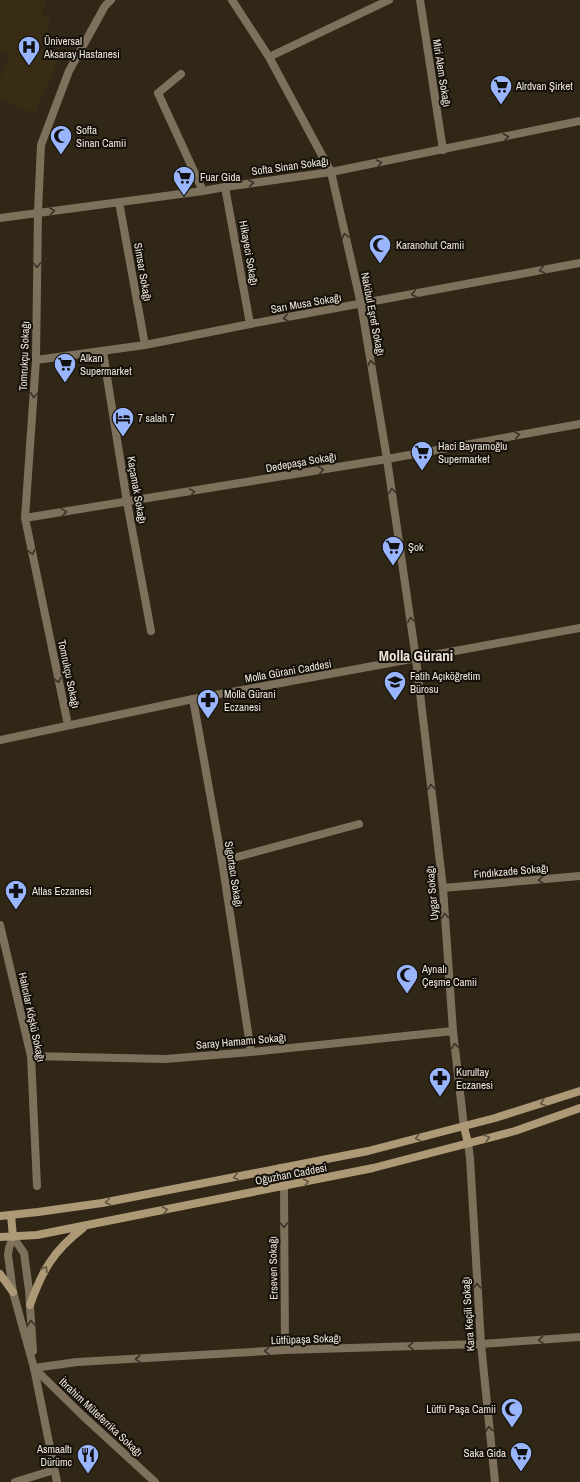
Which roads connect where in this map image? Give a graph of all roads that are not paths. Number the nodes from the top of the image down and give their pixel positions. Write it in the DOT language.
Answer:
graph roads {
  1 [pos="111,0"];
  2 [pos="232,0"];
  3 [pos="389,0"];
  4 [pos="420,0"];
  5 [pos="269,57"];
  6 [pos="181,74"];
  7 [pos="580,121"];
  8 [pos="443,150"];
  9 [pos="331,172"];
  10 [pos="225,187"];
  11 [pos="203,191"];
  12 [pos="119,202"];
  13 [pos="38,212"];
  14 [pos="0,218"];
  15 [pos="580,263"];
  16 [pos="361,304"];
  17 [pos="250,324"];
  18 [pos="145,345"];
  19 [pos="103,352"];
  20 [pos="36,360"];
  21 [pos="580,424"];
  22 [pos="387,459"];
  23 [pos="128,502"];
  24 [pos="26,518"];
  25 [pos="580,628"];
  26 [pos="151,631"];
  27 [pos="416,658"];
  28 [pos="193,699"];
  29 [pos="68,725"];
  30 [pos="0,740"];
  31 [pos="359,824"];
  32 [pos="222,861"];
  33 [pos="580,876"];
  34 [pos="443,888"];
  35 [pos="0,924"];
  36 [pos="453,1031"];
  37 [pos="251,1052"];
  38 [pos="31,1056"];
  39 [pos="580,1091"];
  40 [pos="580,1108"];
  41 [pos="464,1127"];
  42 [pos="468,1143"];
  43 [pos="280,1168"];
  44 [pos="37,1186"];
  45 [pos="284,1186"];
  46 [pos="11,1215"];
  47 [pos="0,1216"];
  48 [pos="85,1226"];
  49 [pos="0,1237"];
  50 [pos="13,1237"];
  51 [pos="0,1274"];
  52 [pos="13,1292"];
  53 [pos="30,1305"];
  54 [pos="580,1337"];
  55 [pos="481,1344"];
  56 [pos="285,1350"];
  57 [pos="34,1368"];
  58 [pos="54,1470"];
  59 [pos="15,1482"];
  60 [pos="57,1482"];
  61 [pos="155,1482"];
  62 [pos="495,1482"];
  1 -- 13 [label="street, Tomrukçu Sokağı"];
  2 -- 5 [label="street, Nakibul Eşref Sokağı"];
  3 -- 5 [label="street"];
  4 -- 8 [label="street, Miri Alem Sokağı"];
  5 -- 9 [label="street, Nakibul Eşref Sokağı"];
  6 -- 11 [label="street"];
  8 -- 7 [label="street, Softa Sinan Sokağı, one-way"];
  9 -- 8 [label="street, Softa Sinan Sokağı, one-way"];
  10 -- 9 [label="street, Softa Sinan Sokağı, one-way"];
  16 -- 9 [label="street, Nakibul Eşref Sokağı, one-way"];
  10 -- 11 [label="street, Softa Sinan Sokağı"];
  10 -- 17 [label="street, Hikayeci Sokağı"];
  11 -- 12 [label="street, Softa Sinan Sokağı"];
  13 -- 12 [label="street, Softa Sinan Sokağı, one-way"];
  12 -- 18 [label="street, Simsar Sokağı"];
  13 -- 14 [label="street, Softa Sinan Sokağı"];
  13 -- 20 [label="street, Tomrukçu Sokağı, one-way"];
  15 -- 16 [label="street, Sarı Musa Sokağı, one-way"];
  16 -- 17 [label="street, Sarı Musa Sokağı, one-way"];
  22 -- 16 [label="street, Nakibul Eşref Sokağı, one-way"];
  17 -- 18 [label="street, Sarı Musa Sokağı"];
  18 -- 19 [label="street, Sarı Musa Sokağı"];
  19 -- 20 [label="street, Sarı Musa Sokağı"];
  19 -- 23 [label="street, Kaçamak Sokağı"];
  20 -- 24 [label="street, Tomrukçu Sokağı, one-way"];
  22 -- 21 [label="street, Dedepaşa Sokağı, one-way"];
  23 -- 22 [label="street, Dedepaşa Sokağı, one-way"];
  27 -- 22 [label="street, Nakibul Eşref Sokağı, one-way"];
  24 -- 23 [label="street, Dedepaşa Sokağı, one-way"];
  23 -- 26 [label="street, Kaçamak Sokağı"];
  24 -- 29 [label="street, Tomrukçu Sokağı, one-way"];
  25 -- 27 [label="street, Molla Gürani Caddesi"];
  27 -- 28 [label="street, Molla Gürani Caddesi"];
  34 -- 27 [label="street, Uygar Sokağı, one-way"];
  28 -- 29 [label="street, Molla Gürani Caddesi"];
  28 -- 32 [label="street, Sigortacı Sokağı"];
  29 -- 30 [label="street, Molla Gürani Caddesi"];
  31 -- 32 [label="street"];
  32 -- 37 [label="street, Sigortacı Sokağı"];
  33 -- 34 [label="street, Fındıkzade Sokağı, one-way"];
  36 -- 34 [label="street, Uygar Sokağı, one-way"];
  35 -- 38 [label="street, Halıcılar Köşkü Sokağı"];
  36 -- 37 [label="street, Saray Hamamı Sokağı"];
  41 -- 36 [label="street, Uygar Sokağı, one-way"];
  37 -- 38 [label="street, Saray Hamamı Sokağı"];
  38 -- 44 [label="street, Halıcılar Köşkü Sokağı"];
  39 -- 41 [label="main road, Oğuzhan Caddesi, one-way"];
  42 -- 40 [label="main road, Oğuzhan Caddesi, one-way"];
  41 -- 42 [label="main road"];
  41 -- 43 [label="main road, Oğuzhan Caddesi, one-way"];
  45 -- 42 [label="main road, Oğuzhan Caddesi, one-way"];
  55 -- 42 [label="street, Kara Keçili Sokağı, one-way"];
  43 -- 45 [label="main road"];
  43 -- 46 [label="main road, Oğuzhan Caddesi, one-way"];
  48 -- 45 [label="main road, Oğuzhan Caddesi, one-way"];
  45 -- 56 [label="street, Erseven Sokağı, one-way"];
  46 -- 47 [label="main road, Oğuzhan Caddesi"];
  46 -- 50 [label="main road"];
  48 -- 50 [label="main road, Oğuzhan Caddesi"];
  53 -- 48 [label="main road, one-way"];
  49 -- 50 [label="main road, Oğuzhan Caddesi"];
  50 -- 52 [label="street"];
  50 -- 53 [label="street"];
  51 -- 52 [label="main road"];
  52 -- 57 [label="street"];
  57 -- 53 [label="street, one-way"];
  54 -- 55 [label="street, Lütfüpaşa Sokağı, one-way"];
  55 -- 56 [label="street, Lütfüpaşa Sokağı, one-way"];
  62 -- 55 [label="street, Kara Keçili Sokağı, one-way"];
  56 -- 57 [label="street, Lütfüpaşa Sokağı, one-way"];
  57 -- 58 [label="street"];
  57 -- 61 [label="street, İbrahim Müteferrika Sokağı"];
  58 -- 59 [label="street"];
  58 -- 60 [label="street"];
}
